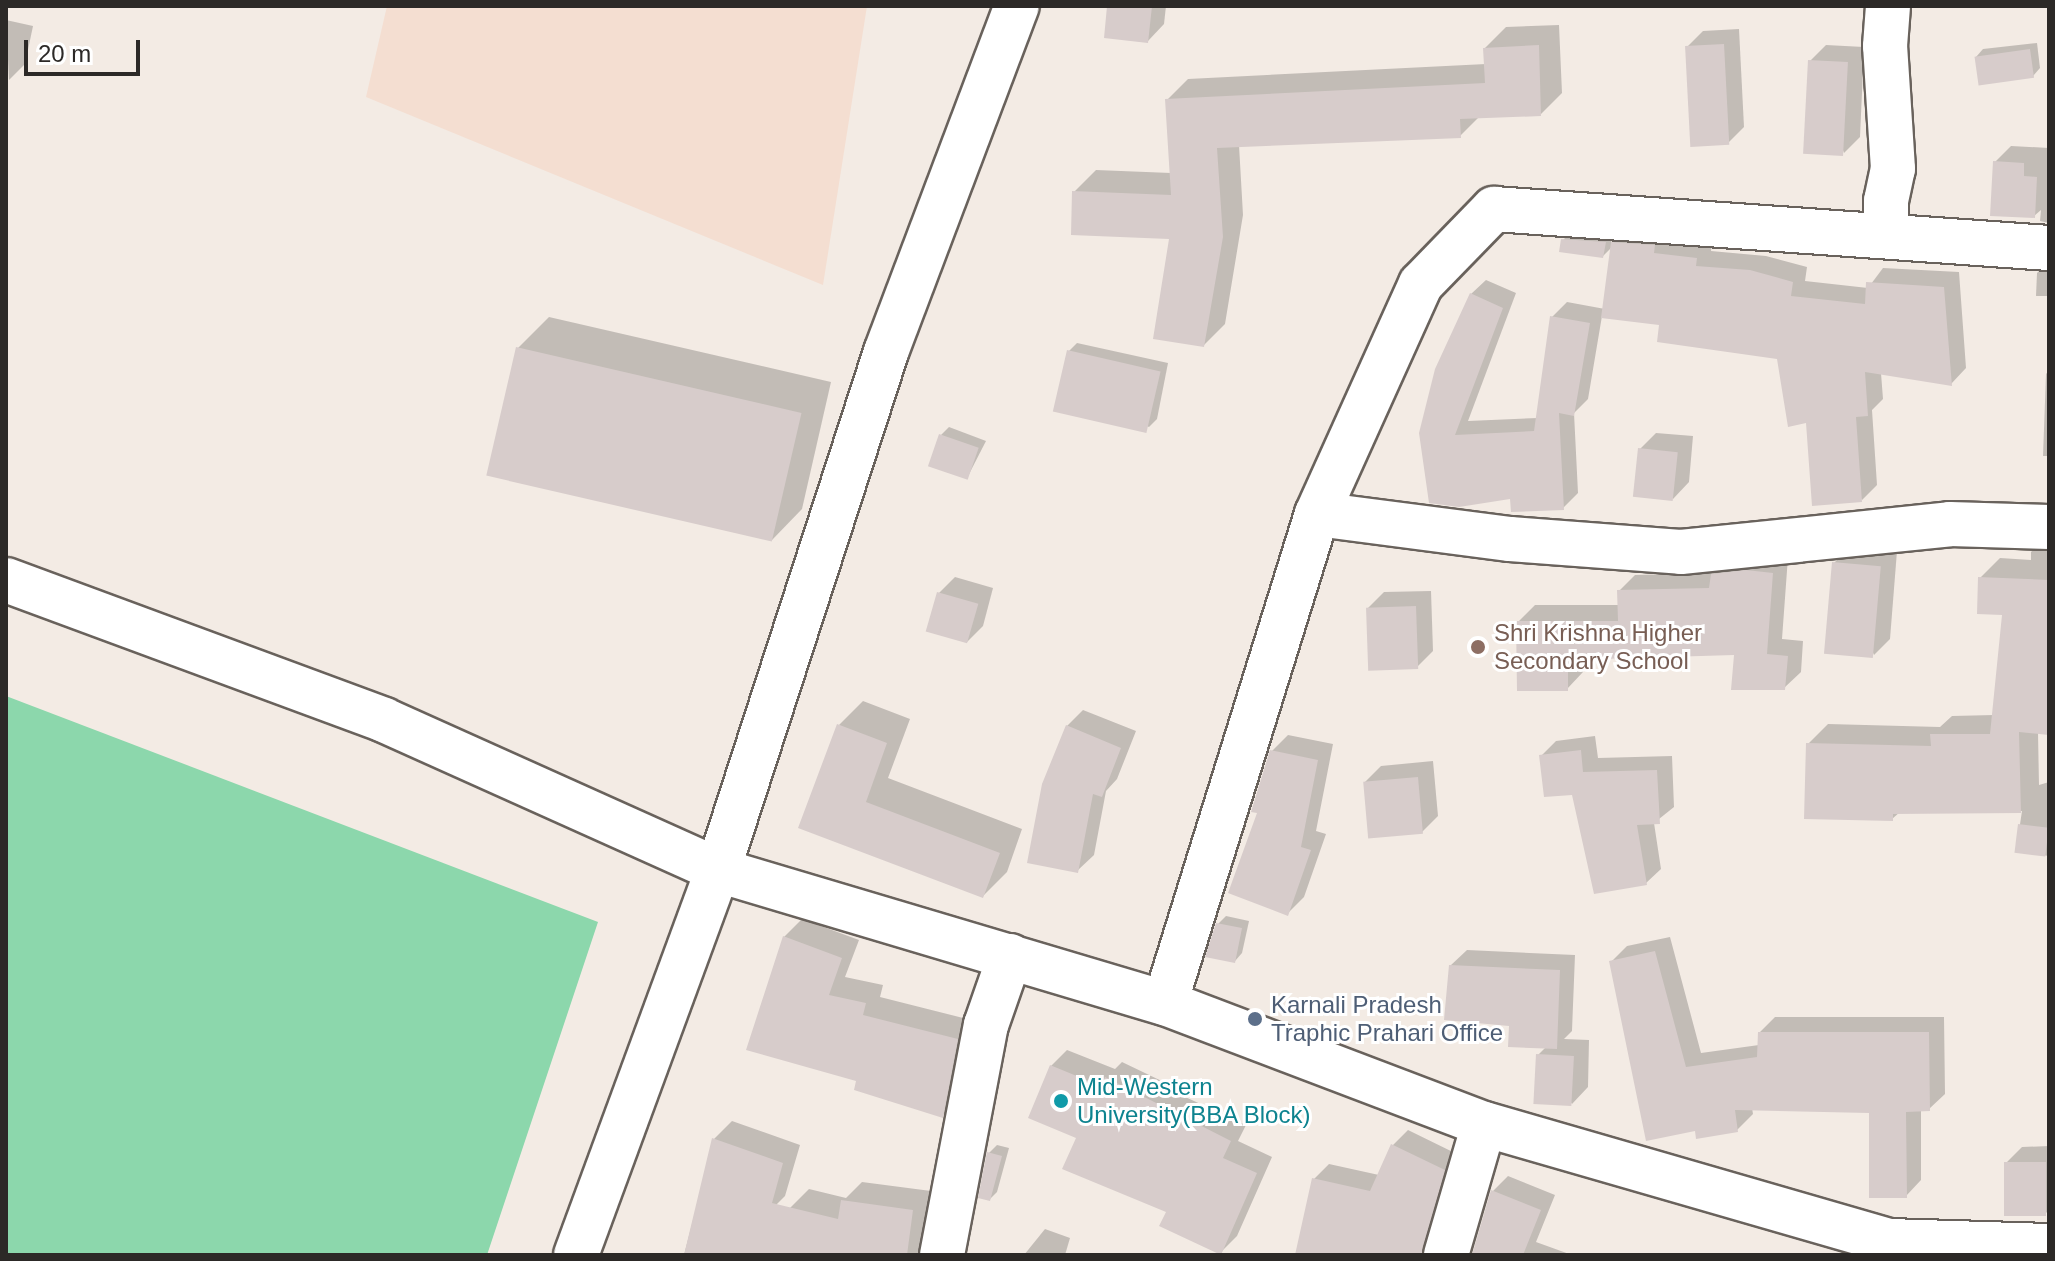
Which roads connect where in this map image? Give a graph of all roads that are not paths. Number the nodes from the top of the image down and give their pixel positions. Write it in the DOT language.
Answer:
graph roads {
  1 [pos="1017,6"];
  2 [pos="1888,6"];
  3 [pos="1886,236"];
  4 [pos="2049,248"];
  5 [pos="1317,514"];
  6 [pos="2049,527"];
  7 [pos="6,580"];
  8 [pos="718,870"];
  9 [pos="1010,956"];
  10 [pos="1165,1003"];
  11 [pos="1484,1124"];
  12 [pos="2049,1246"];
  13 [pos="576,1255"];
  14 [pos="942,1255"];
  15 [pos="1446,1255"];
  1 -- 8 [label="street"];
  2 -- 3 [label="street"];
  3 -- 4 [label="street"];
  3 -- 5 [label="street"];
  5 -- 6 [label="street"];
  5 -- 10 [label="street"];
  7 -- 8 [label="street"];
  8 -- 9 [label="street"];
  8 -- 13 [label="street"];
  9 -- 10 [label="street"];
  9 -- 14 [label="street"];
  10 -- 11 [label="street"];
  11 -- 12 [label="street"];
  11 -- 15 [label="street"];
}
